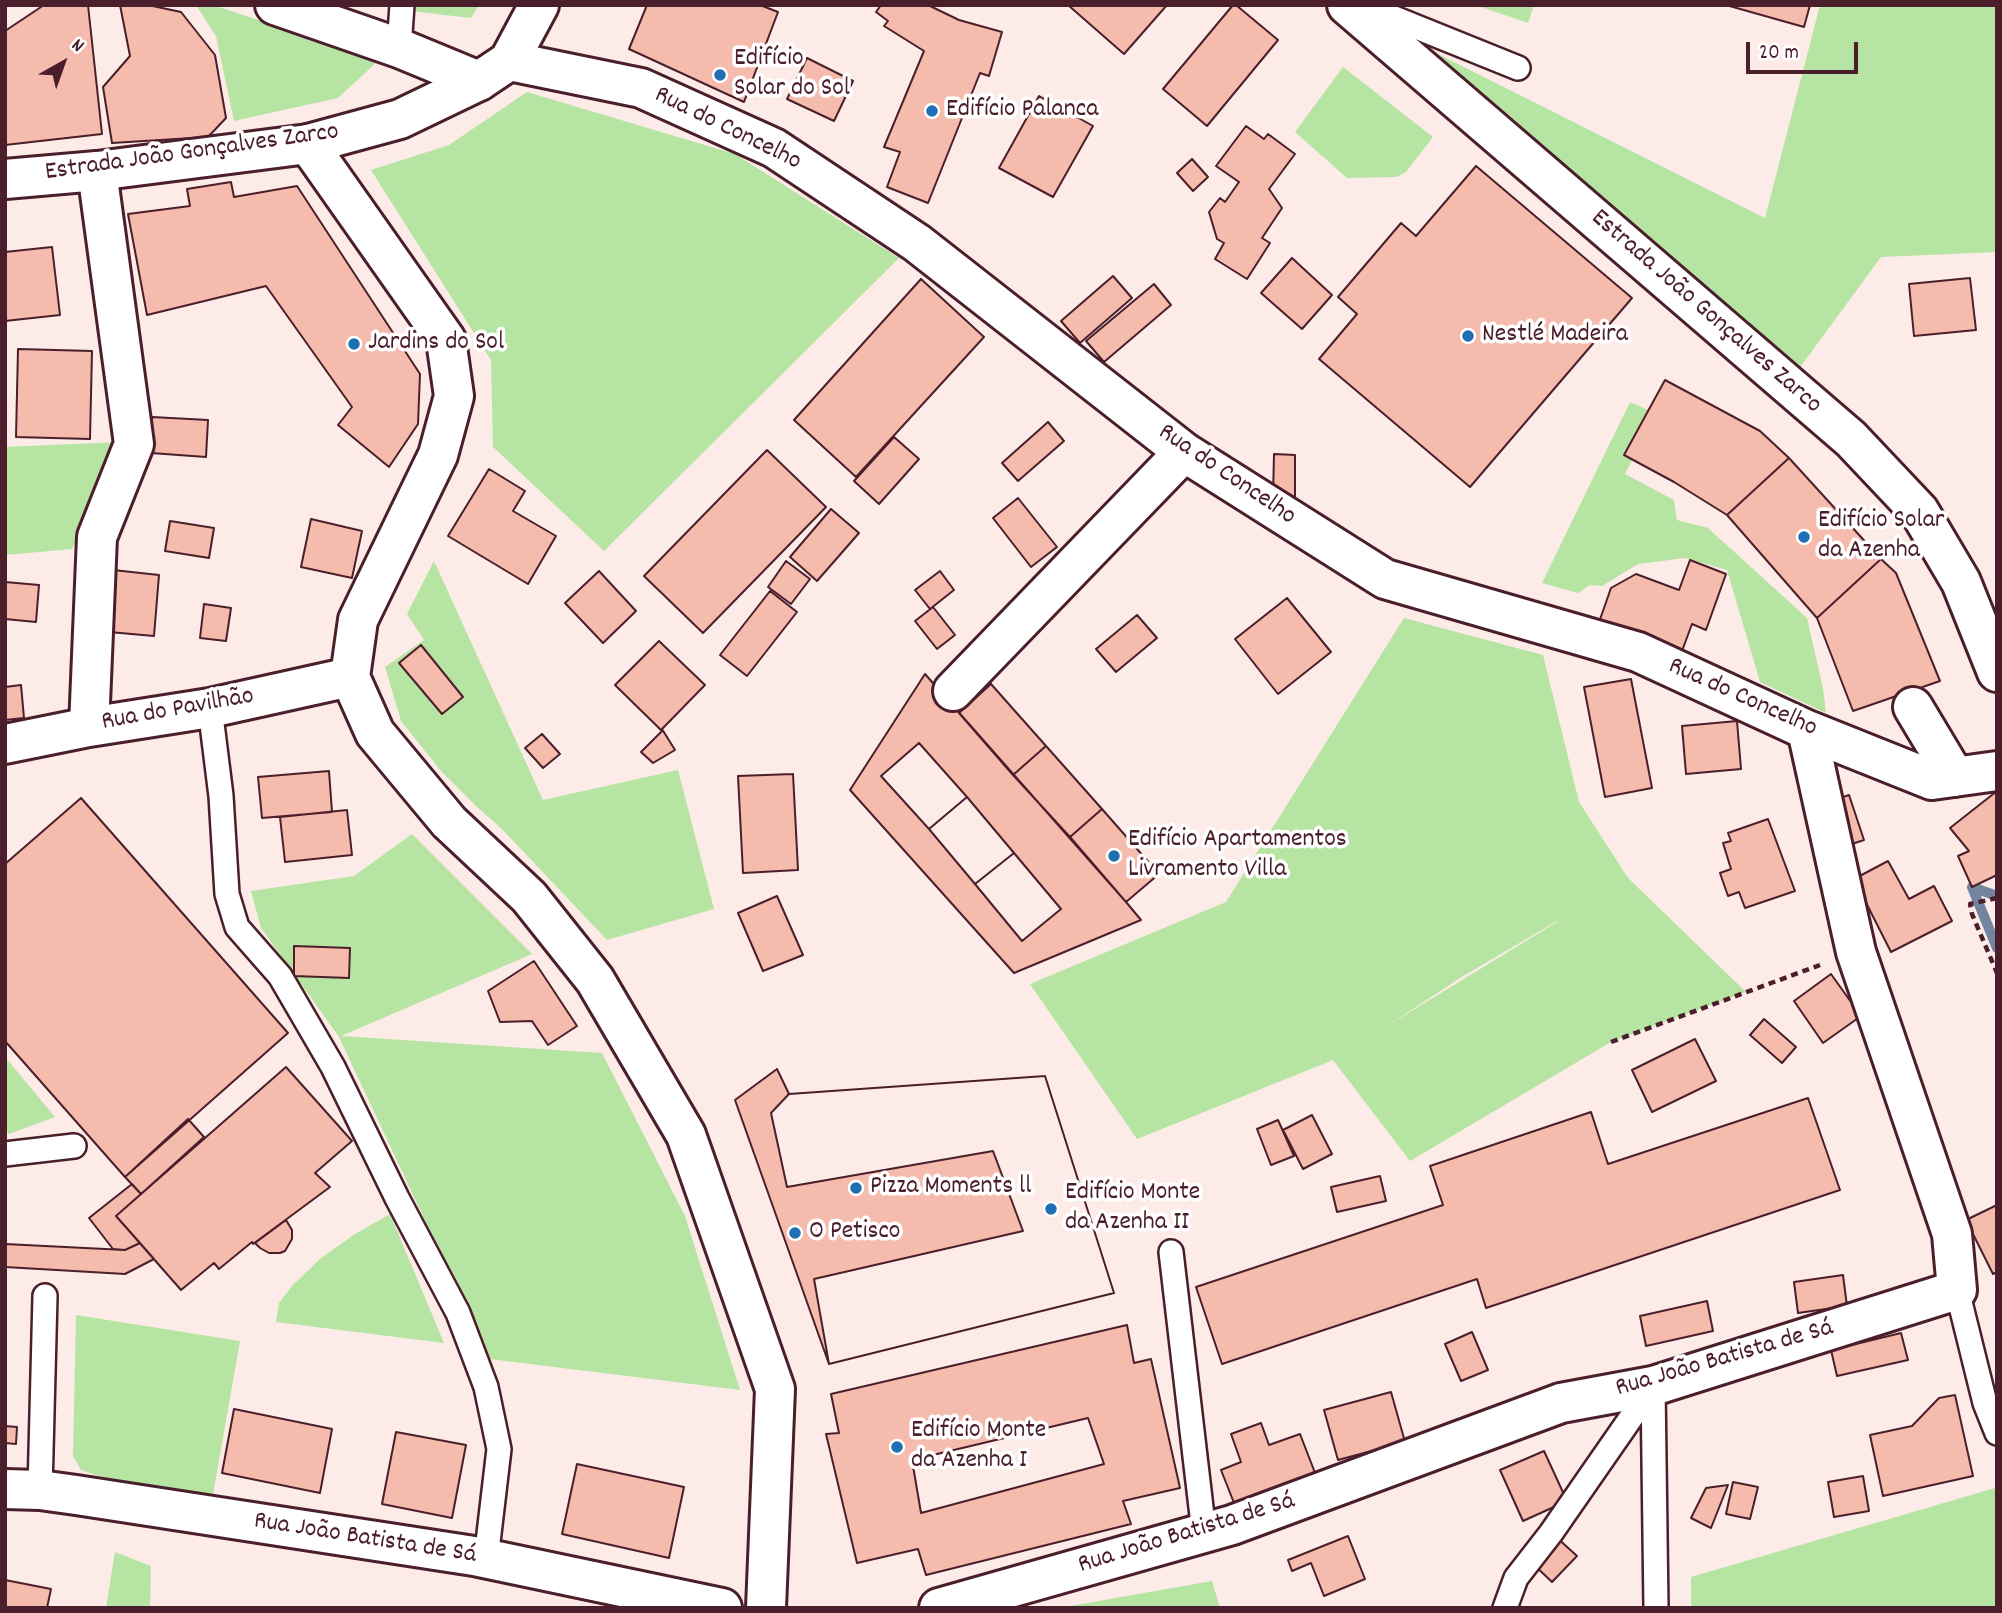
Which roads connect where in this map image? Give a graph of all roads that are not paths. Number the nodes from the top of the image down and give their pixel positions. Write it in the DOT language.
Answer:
graph roads {
  1 [pos="275,5"];
  2 [pos="402,5"];
  3 [pos="539,5"];
  4 [pos="1347,5"];
  5 [pos="1353,5"];
  6 [pos="399,48"];
  7 [pos="1518,68"];
  8 [pos="494,71"];
  9 [pos="307,144"];
  10 [pos="97,171"];
  11 [pos="5,179"];
  12 [pos="1184,452"];
  13 [pos="1997,672"];
  14 [pos="351,677"];
  15 [pos="953,691"];
  16 [pos="210,708"];
  17 [pos="1913,708"];
  18 [pos="89,727"];
  19 [pos="1807,730"];
  20 [pos="5,744"];
  21 [pos="1997,771"];
  22 [pos="1955,777"];
  23 [pos="74,1146"];
  24 [pos="5,1154"];
  25 [pos="1171,1252"];
  26 [pos="1958,1290"];
  27 [pos="45,1296"];
  28 [pos="1653,1386"];
  29 [pos="1997,1433"];
  30 [pos="23,1490"];
  31 [pos="1204,1533"];
  32 [pos="486,1559"];
  33 [pos="722,1608"];
  34 [pos="766,1608"];
  35 [pos="939,1608"];
  36 [pos="1505,1608"];
  37 [pos="1656,1608"];
  1 -- 6 [label="street, Rua do Concelho"];
  2 -- 6 [label="lane"];
  3 -- 8 [label="street"];
  4 -- 13 [label="street, Estrada João Gonçalves Zarco"];
  5 -- 7 [label="lane"];
  6 -- 8 [label="street, Rua do Concelho"];
  8 -- 9 [label="street, Estrada João Gonçalves Zarco"];
  8 -- 12 [label="street, Rua do Concelho"];
  9 -- 10 [label="street, Estrada João Gonçalves Zarco"];
  9 -- 14 [label="street"];
  10 -- 11 [label="street, Estrada João Gonçalves Zarco"];
  10 -- 18 [label="street"];
  12 -- 15 [label="street"];
  12 -- 19 [label="street, Rua do Concelho"];
  14 -- 16 [label="street, Rua do Pavilhão"];
  14 -- 34 [label="street"];
  16 -- 18 [label="street, Rua do Pavilhão"];
  16 -- 32 [label="lane"];
  17 -- 22 [label="street"];
  18 -- 20 [label="street, Rua do Pavilhão"];
  19 -- 22 [label="street, Rua do Concelho"];
  19 -- 26 [label="street"];
  21 -- 22 [label="street, Rua do Concelho"];
  23 -- 24 [label="lane"];
  25 -- 31 [label="lane"];
  26 -- 28 [label="street, Rua João Batista de Sá"];
  26 -- 29 [label="lane"];
  27 -- 30 [label="lane"];
  28 -- 31 [label="street, Rua João Batista de Sá"];
  28 -- 36 [label="lane"];
  28 -- 37 [label="lane"];
  30 -- 32 [label="street, Rua João Batista de Sá"];
  31 -- 35 [label="street, Rua João Batista de Sá"];
  32 -- 33 [label="street, Rua João Batista de Sá"];
}
